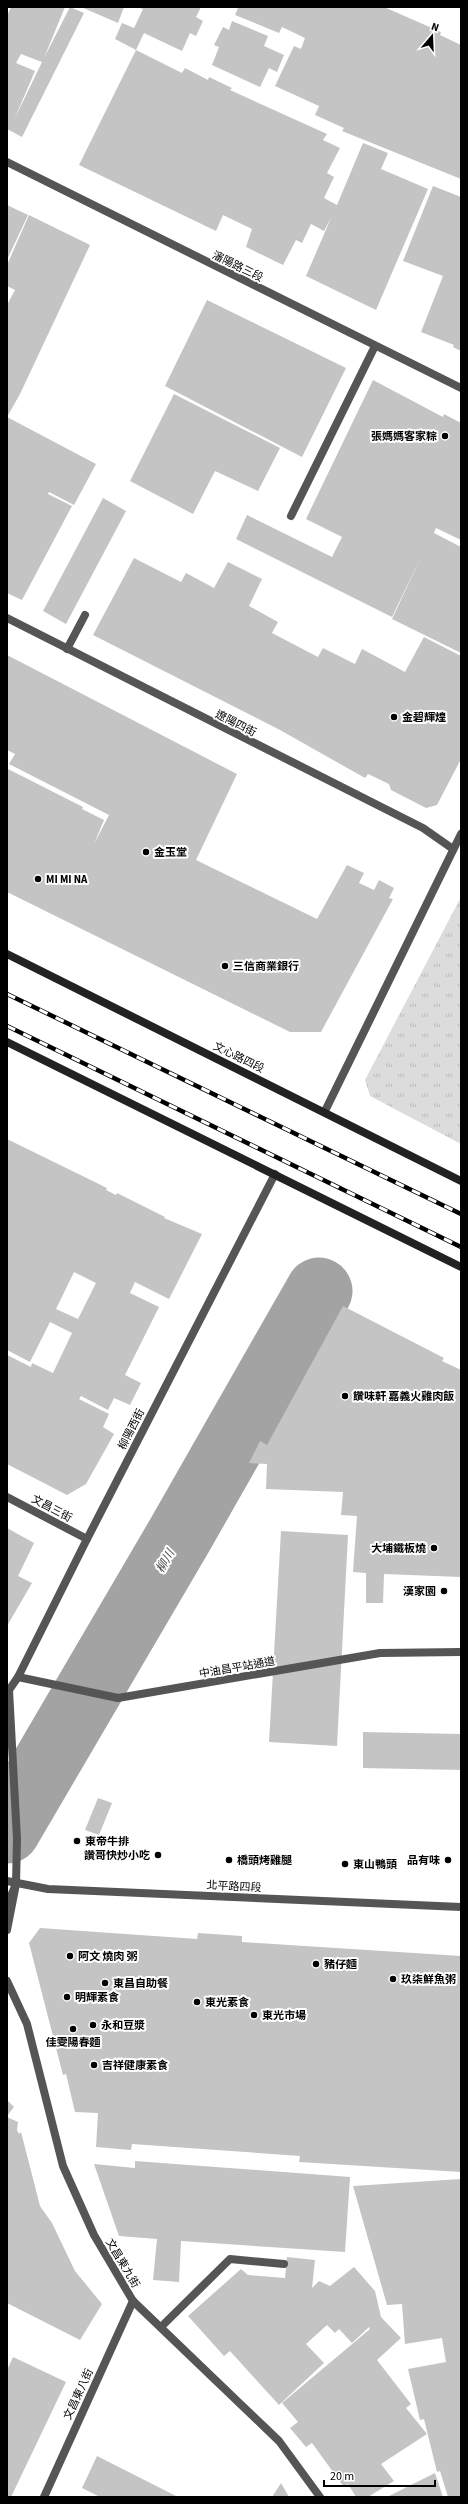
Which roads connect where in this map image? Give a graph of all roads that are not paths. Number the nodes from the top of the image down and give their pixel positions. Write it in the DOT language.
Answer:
graph roads {
  1 [pos="7,162"];
  2 [pos="375,346"];
  3 [pos="461,388"];
  4 [pos="291,516"];
  5 [pos="85,615"];
  6 [pos="7,618"];
  7 [pos="67,649"];
  8 [pos="461,834"];
  9 [pos="453,849"];
  10 [pos="7,954"];
  11 [pos="7,1042"];
  12 [pos="324,1111"];
  13 [pos="275,1174"];
  14 [pos="461,1181"];
  15 [pos="461,1268"];
  16 [pos="7,1497"];
  17 [pos="87,1539"];
  18 [pos="461,1652"];
  19 [pos="18,1677"];
  20 [pos="8,1691"];
  21 [pos="7,1881"];
  22 [pos="16,1884"];
  23 [pos="7,1905"];
  24 [pos="461,1907"];
  25 [pos="7,1930"];
  26 [pos="7,1981"];
  27 [pos="284,2264"];
  28 [pos="133,2301"];
  29 [pos="162,2326"];
  30 [pos="44,2497"];
  31 [pos="320,2497"];
  1 -- 2 [label="street, 瀋陽路三段"];
  2 -- 3 [label="street, 瀋陽路三段"];
  2 -- 4 [label="street"];
  5 -- 7 [label="street"];
  6 -- 7 [label="street, 遼陽四街"];
  7 -- 9 [label="street, 遼陽四街"];
  8 -- 9 [label="street"];
  9 -- 12 [label="street"];
  10 -- 12 [label="main road, 文心路四段"];
  11 -- 13 [label="main road"];
  12 -- 14 [label="main road, 文心路四段"];
  13 -- 15 [label="main road"];
  13 -- 17 [label="street, 柳陽西街"];
  16 -- 17 [label="street, 文昌三街"];
  17 -- 19 [label="street, 柳陽西街"];
  18 -- 19 [label="street, 中油昌平站通道"];
  19 -- 20 [label="street, 柳陽西街"];
  20 -- 22 [label="street"];
  21 -- 22 [label="street, 北平路四段"];
  22 -- 23 [label="street"];
  22 -- 24 [label="street, 北平路四段"];
  22 -- 25 [label="street"];
  26 -- 28 [label="street, 文昌東九街"];
  27 -- 29 [label="street"];
  28 -- 29 [label="street, 文昌東九街"];
  28 -- 30 [label="street, 文昌東八街"];
  29 -- 31 [label="street, 文昌東九街"];
}
